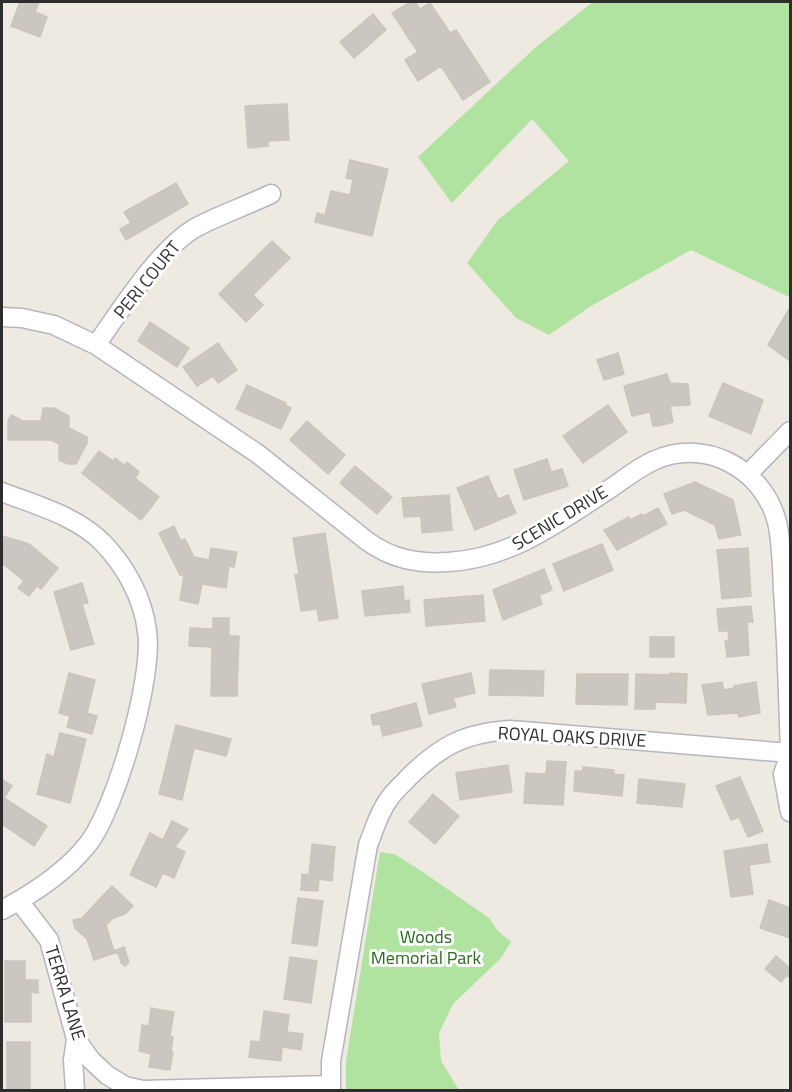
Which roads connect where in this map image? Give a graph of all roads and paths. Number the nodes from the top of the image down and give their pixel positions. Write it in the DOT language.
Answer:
graph roads {
  1 [pos="271,194"];
  2 [pos="2,317"];
  3 [pos="96,345"];
  4 [pos="790,431"];
  5 [pos="748,474"];
  6 [pos="2,492"];
  7 [pos="790,753"];
  8 [pos="790,812"];
  9 [pos="19,901"];
  10 [pos="2,910"];
  11 [pos="76,1039"];
  12 [pos="331,1088"];
  13 [pos="75,1090"];
  1 -- 3 [label="street, PERI COURT"];
  2 -- 3 [label="street, SCENIC DRIVE"];
  3 -- 5 [label="street, SCENIC DRIVE"];
  4 -- 5 [label="street"];
  5 -- 7 [label="street, SCENIC DRIVE"];
  6 -- 9 [label="street"];
  7 -- 8 [label="street, SCENIC DRIVE"];
  7 -- 12 [label="street, ROYAL OAKS DRIVE"];
  9 -- 10 [label="street"];
  9 -- 11 [label="street, TERRA LANE"];
  11 -- 12 [label="street, TERRA LANE"];
  11 -- 13 [label="street"];
}
